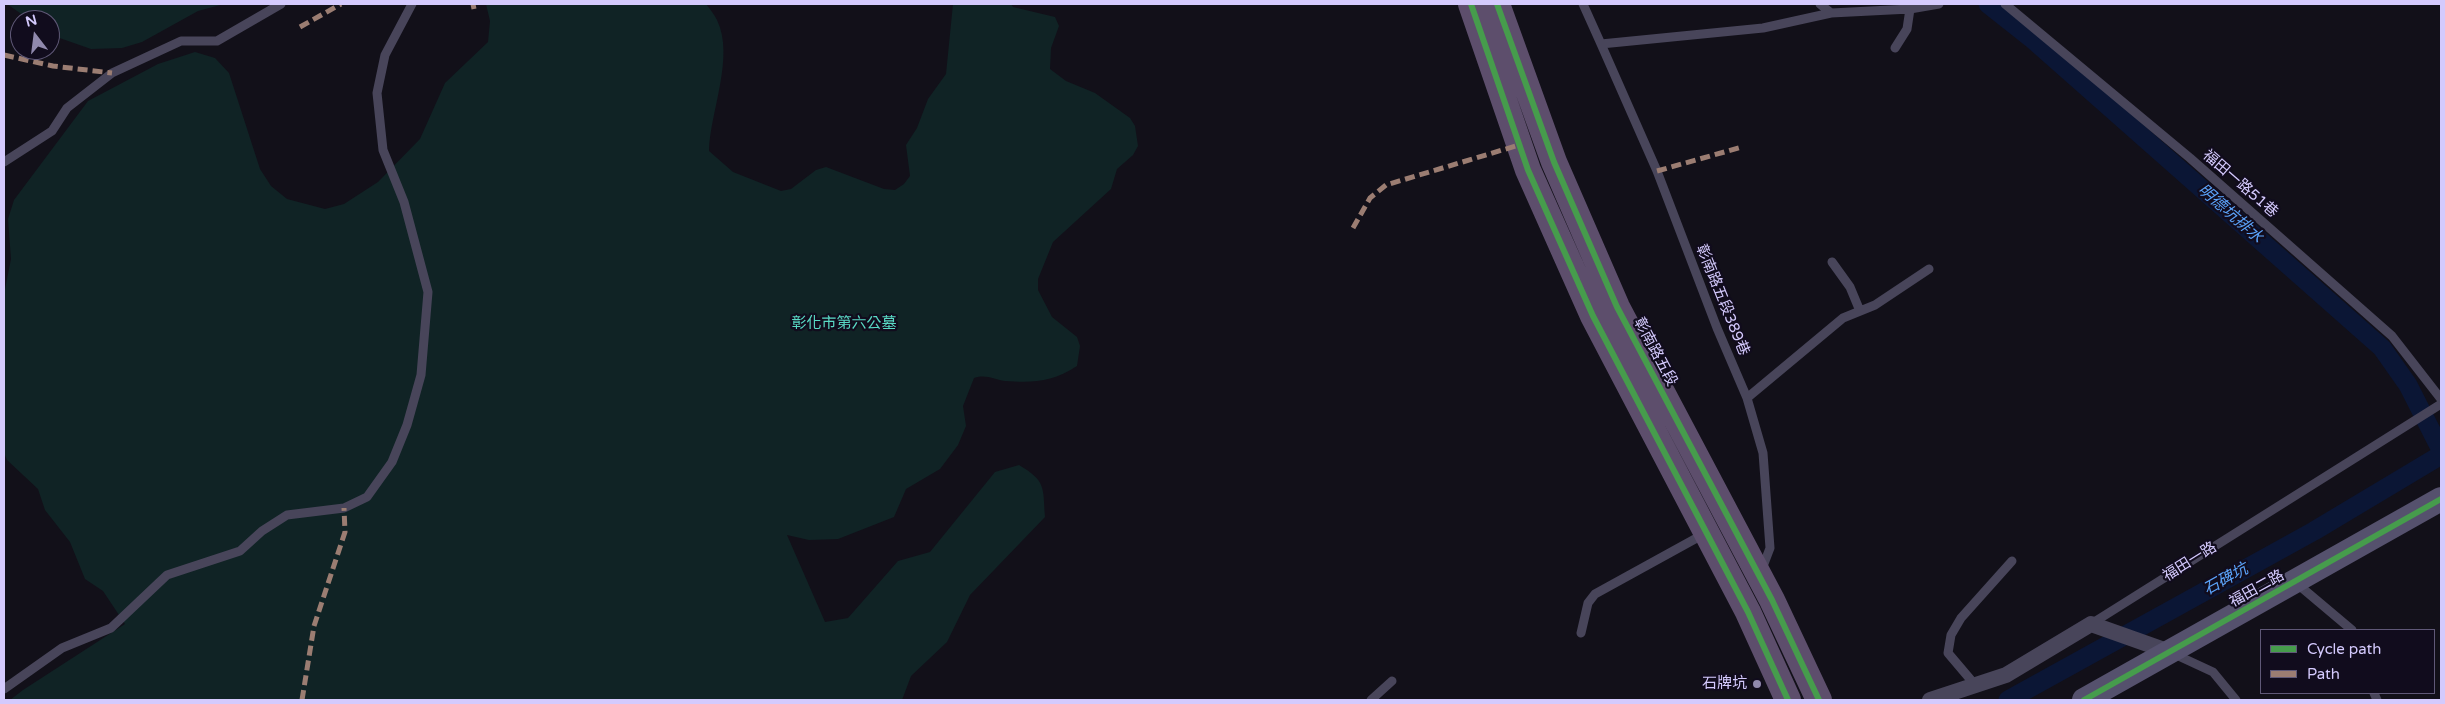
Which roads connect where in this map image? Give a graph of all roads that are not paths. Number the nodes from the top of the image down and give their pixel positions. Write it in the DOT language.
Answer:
graph roads {
  1 [pos="281,4"];
  2 [pos="412,4"];
  3 [pos="1471,4"];
  4 [pos="1497,4"];
  5 [pos="1582,4"];
  6 [pos="1820,4"];
  7 [pos="1939,4"];
  8 [pos="2005,4"];
  9 [pos="1910,9"];
  10 [pos="1831,14"];
  11 [pos="1601,44"];
  12 [pos="1895,48"];
  13 [pos="4,162"];
  14 [pos="1832,262"];
  15 [pos="1929,268"];
  16 [pos="1860,312"];
  17 [pos="1747,398"];
  18 [pos="2441,399"];
  19 [pos="2441,404"];
  20 [pos="2441,499"];
  21 [pos="1706,533"];
  22 [pos="2012,560"];
  23 [pos="1759,576"];
  24 [pos="2295,582"];
  25 [pos="2091,624"];
  26 [pos="2351,629"];
  27 [pos="1581,633"];
  28 [pos="2170,652"];
  29 [pos="1392,680"];
  30 [pos="1976,686"];
  31 [pos="4,689"];
  32 [pos="1371,700"];
  33 [pos="1788,700"];
  34 [pos="1819,700"];
  35 [pos="1930,700"];
  36 [pos="2084,700"];
  37 [pos="2236,700"];
  1 -- 13 [label="lane"];
  2 -- 31 [label="lane"];
  3 -- 21 [label="main road"];
  4 -- 23 [label="main road, 彰南路五段"];
  5 -- 11 [label="lane, 彰南路五段389巷"];
  6 -- 10 [label="lane"];
  7 -- 9 [label="lane"];
  8 -- 18 [label="lane, 福田一路51巷"];
  9 -- 10 [label="lane"];
  9 -- 12 [label="lane"];
  10 -- 11 [label="lane"];
  11 -- 17 [label="lane, 彰南路五段389巷"];
  14 -- 16 [label="lane"];
  15 -- 16 [label="lane"];
  16 -- 17 [label="lane"];
  17 -- 23 [label="lane, 彰南路五段389巷"];
  19 -- 25 [label="lane, 福田一路"];
  20 -- 24 [label="street, 福田二路"];
  21 -- 27 [label="lane"];
  21 -- 33 [label="main road"];
  22 -- 30 [label="lane"];
  23 -- 34 [label="main road, 彰南路五段"];
  24 -- 26 [label="lane"];
  24 -- 28 [label="street, 福田二路"];
  25 -- 28 [label="street"];
  25 -- 30 [label="street, 福田一路"];
  28 -- 36 [label="street, 福田二路"];
  28 -- 37 [label="lane"];
  29 -- 32 [label="lane"];
  30 -- 35 [label="street, 福田一路"];
}
